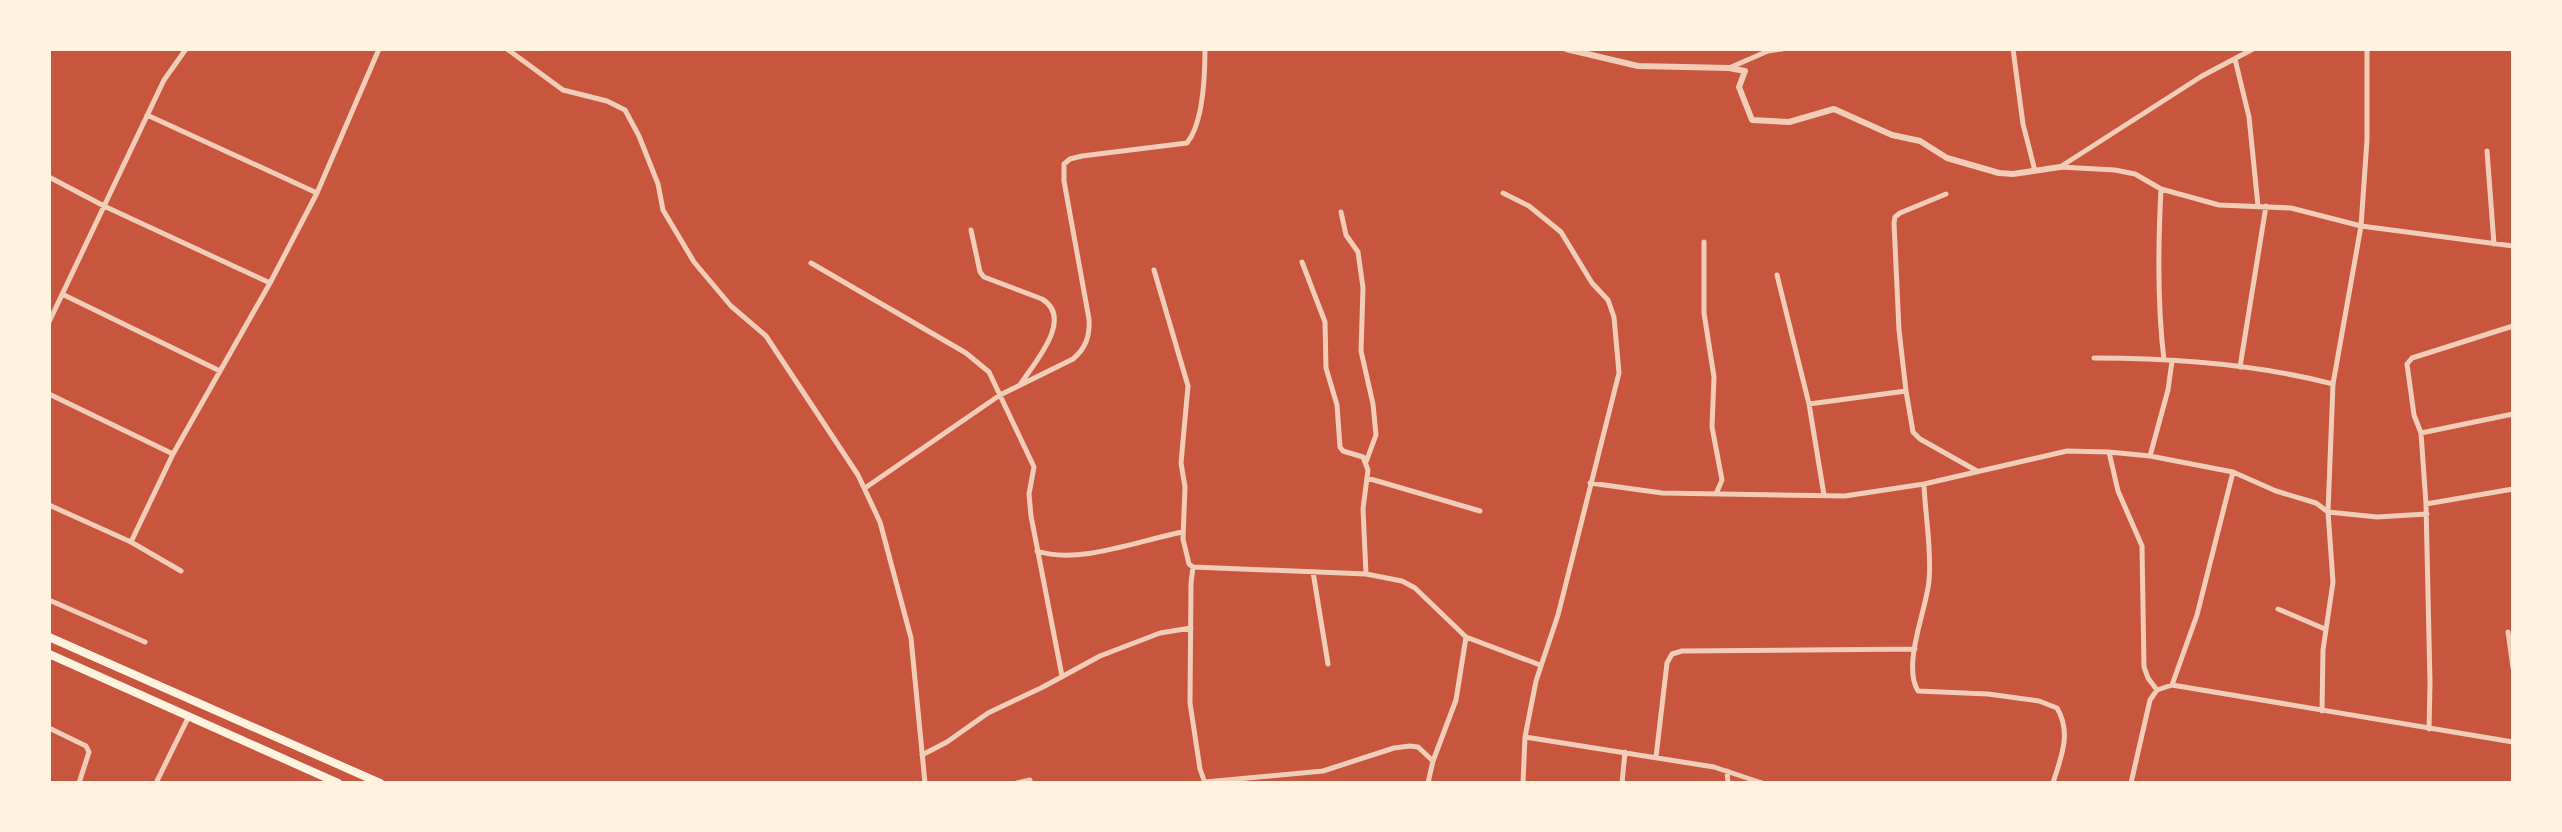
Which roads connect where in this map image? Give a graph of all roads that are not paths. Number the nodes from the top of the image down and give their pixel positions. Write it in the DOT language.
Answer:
graph roads {
  1 [pos="186,49"];
  2 [pos="379,49"];
  3 [pos="507,49"];
  4 [pos="1205,49"];
  5 [pos="1566,49"];
  6 [pos="1782,49"];
  7 [pos="2013,49"];
  8 [pos="2253,49"];
  9 [pos="2367,49"];
  10 [pos="2235,59"];
  11 [pos="1729,68"];
  12 [pos="147,115"];
  13 [pos="2487,151"];
  14 [pos="2060,167"];
  15 [pos="2035,171"];
  16 [pos="49,177"];
  17 [pos="2161,189"];
  18 [pos="317,193"];
  19 [pos="1503,193"];
  20 [pos="1946,194"];
  21 [pos="104,206"];
  22 [pos="2258,206"];
  23 [pos="2266,206"];
  24 [pos="1341,212"];
  25 [pos="2361,226"];
  26 [pos="971,230"];
  27 [pos="1704,242"];
  28 [pos="2494,244"];
  29 [pos="2513,246"];
  30 [pos="811,262"];
  31 [pos="1302,262"];
  32 [pos="1154,270"];
  33 [pos="1777,275"];
  34 [pos="270,283"];
  35 [pos="62,294"];
  36 [pos="49,322"];
  37 [pos="2513,326"];
  38 [pos="2094,358"];
  39 [pos="2164,360"];
  40 [pos="2172,361"];
  41 [pos="2240,367"];
  42 [pos="220,371"];
  43 [pos="2333,384"];
  44 [pos="1018,387"];
  45 [pos="1906,391"];
  46 [pos="49,394"];
  47 [pos="1000,396"];
  48 [pos="1809,404"];
  49 [pos="2513,414"];
  50 [pos="2421,433"];
  51 [pos="2109,452"];
  52 [pos="173,454"];
  53 [pos="2150,456"];
  54 [pos="1366,462"];
  55 [pos="1976,471"];
  56 [pos="2233,472"];
  57 [pos="1367,478"];
  58 [pos="1590,483"];
  59 [pos="1924,484"];
  60 [pos="865,488"];
  61 [pos="2513,489"];
  62 [pos="1716,494"];
  63 [pos="1824,495"];
  64 [pos="2426,504"];
  65 [pos="49,505"];
  66 [pos="1480,511"];
  67 [pos="2328,512"];
  68 [pos="2427,514"];
  69 [pos="1183,532"];
  70 [pos="131,542"];
  71 [pos="1037,551"];
  72 [pos="1193,567"];
  73 [pos="181,570"];
  74 [pos="1313,572"];
  75 [pos="1366,574"];
  76 [pos="49,600"];
  77 [pos="2278,609"];
  78 [pos="1191,628"];
  79 [pos="2325,629"];
  80 [pos="2508,632"];
  81 [pos="49,637"];
  82 [pos="1466,637"];
  83 [pos="145,642"];
  84 [pos="1914,649"];
  85 [pos="51,658"];
  86 [pos="1328,664"];
  87 [pos="1540,665"];
  88 [pos="2513,668"];
  89 [pos="1062,676"];
  90 [pos="2172,685"];
  91 [pos="2157,690"];
  92 [pos="2322,711"];
  93 [pos="189,716"];
  94 [pos="49,728"];
  95 [pos="2429,729"];
  96 [pos="1525,737"];
  97 [pos="2513,742"];
  98 [pos="1625,752"];
  99 [pos="922,755"];
  100 [pos="1657,757"];
  101 [pos="1433,761"];
  102 [pos="1727,771"];
  103 [pos="1030,780"];
  104 [pos="79,783"];
  105 [pos="156,783"];
  106 [pos="338,783"];
  107 [pos="380,783"];
  108 [pos="925,783"];
  109 [pos="1017,783"];
  110 [pos="1205,783"];
  111 [pos="1428,783"];
  112 [pos="1524,783"];
  113 [pos="1622,783"];
  114 [pos="1728,783"];
  115 [pos="1762,783"];
  116 [pos="2053,783"];
  117 [pos="2131,783"];
  1 -- 12 [label="street"];
  2 -- 18 [label="street"];
  3 -- 60 [label="street"];
  4 -- 44 [label="street"];
  5 -- 11 [label="street"];
  6 -- 11 [label="street"];
  7 -- 15 [label="street"];
  8 -- 10 [label="street"];
  9 -- 25 [label="street"];
  10 -- 14 [label="street"];
  10 -- 22 [label="street"];
  11 -- 15 [label="street"];
  12 -- 18 [label="street"];
  12 -- 21 [label="street"];
  13 -- 28 [label="street"];
  14 -- 15 [label="street"];
  14 -- 17 [label="street"];
  16 -- 21 [label="street"];
  17 -- 22 [label="street"];
  17 -- 39 [label="street"];
  18 -- 34 [label="street"];
  19 -- 58 [label="street"];
  20 -- 45 [label="street"];
  21 -- 34 [label="street"];
  21 -- 35 [label="street"];
  22 -- 23 [label="street"];
  23 -- 25 [label="street"];
  23 -- 41 [label="street"];
  24 -- 54 [label="street"];
  25 -- 28 [label="street"];
  25 -- 43 [label="street"];
  26 -- 44 [label="street"];
  27 -- 62 [label="street"];
  28 -- 29 [label="street"];
  30 -- 47 [label="street"];
  31 -- 54 [label="street"];
  32 -- 69 [label="street"];
  33 -- 48 [label="street"];
  34 -- 42 [label="street"];
  35 -- 36 [label="street"];
  35 -- 42 [label="street"];
  37 -- 50 [label="street"];
  38 -- 39 [label="street"];
  39 -- 40 [label="street"];
  40 -- 41 [label="street"];
  40 -- 53 [label="street"];
  41 -- 43 [label="street"];
  42 -- 52 [label="street"];
  43 -- 67 [label="street"];
  44 -- 47 [label="street"];
  45 -- 48 [label="street"];
  45 -- 55 [label="street"];
  46 -- 52 [label="street"];
  47 -- 60 [label="street"];
  47 -- 71 [label="street"];
  48 -- 63 [label="street"];
  49 -- 50 [label="street"];
  50 -- 64 [label="street"];
  51 -- 53 [label="street"];
  51 -- 55 [label="street"];
  51 -- 91 [label="street"];
  52 -- 70 [label="street"];
  53 -- 56 [label="street"];
  54 -- 57 [label="street"];
  55 -- 59 [label="street"];
  56 -- 67 [label="street"];
  56 -- 90 [label="street"];
  57 -- 66 [label="street"];
  57 -- 75 [label="street"];
  58 -- 62 [label="street"];
  58 -- 87 [label="street"];
  59 -- 63 [label="street"];
  59 -- 84 [label="street"];
  60 -- 99 [label="street"];
  61 -- 64 [label="street"];
  62 -- 63 [label="street"];
  64 -- 68 [label="street"];
  65 -- 70 [label="street"];
  67 -- 68 [label="street"];
  67 -- 79 [label="street"];
  68 -- 95 [label="street"];
  69 -- 71 [label="street"];
  69 -- 72 [label="street"];
  70 -- 73 [label="street"];
  71 -- 89 [label="street"];
  72 -- 74 [label="street"];
  72 -- 78 [label="street"];
  74 -- 75 [label="street"];
  74 -- 86 [label="street"];
  75 -- 82 [label="street"];
  76 -- 83 [label="street"];
  77 -- 79 [label="street"];
  78 -- 89 [label="street"];
  78 -- 110 [label="street"];
  79 -- 92 [label="street"];
  80 -- 88 [label="street"];
  81 -- 107 [label="main road"];
  82 -- 87 [label="street"];
  82 -- 101 [label="street"];
  84 -- 100 [label="street"];
  84 -- 116 [label="street"];
  85 -- 93 [label="main road"];
  87 -- 96 [label="street"];
  89 -- 99 [label="street"];
  90 -- 91 [label="street"];
  90 -- 92 [label="street"];
  91 -- 117 [label="street"];
  92 -- 95 [label="street"];
  93 -- 105 [label="street"];
  93 -- 106 [label="main road"];
  94 -- 104 [label="street"];
  95 -- 97 [label="street"];
  96 -- 98 [label="street"];
  96 -- 112 [label="street"];
  98 -- 100 [label="street"];
  98 -- 113 [label="street"];
  99 -- 108 [label="street"];
  100 -- 102 [label="street"];
  101 -- 110 [label="street"];
  101 -- 111 [label="street"];
  102 -- 114 [label="street"];
  102 -- 115 [label="street"];
  103 -- 109 [label="street"];
}
